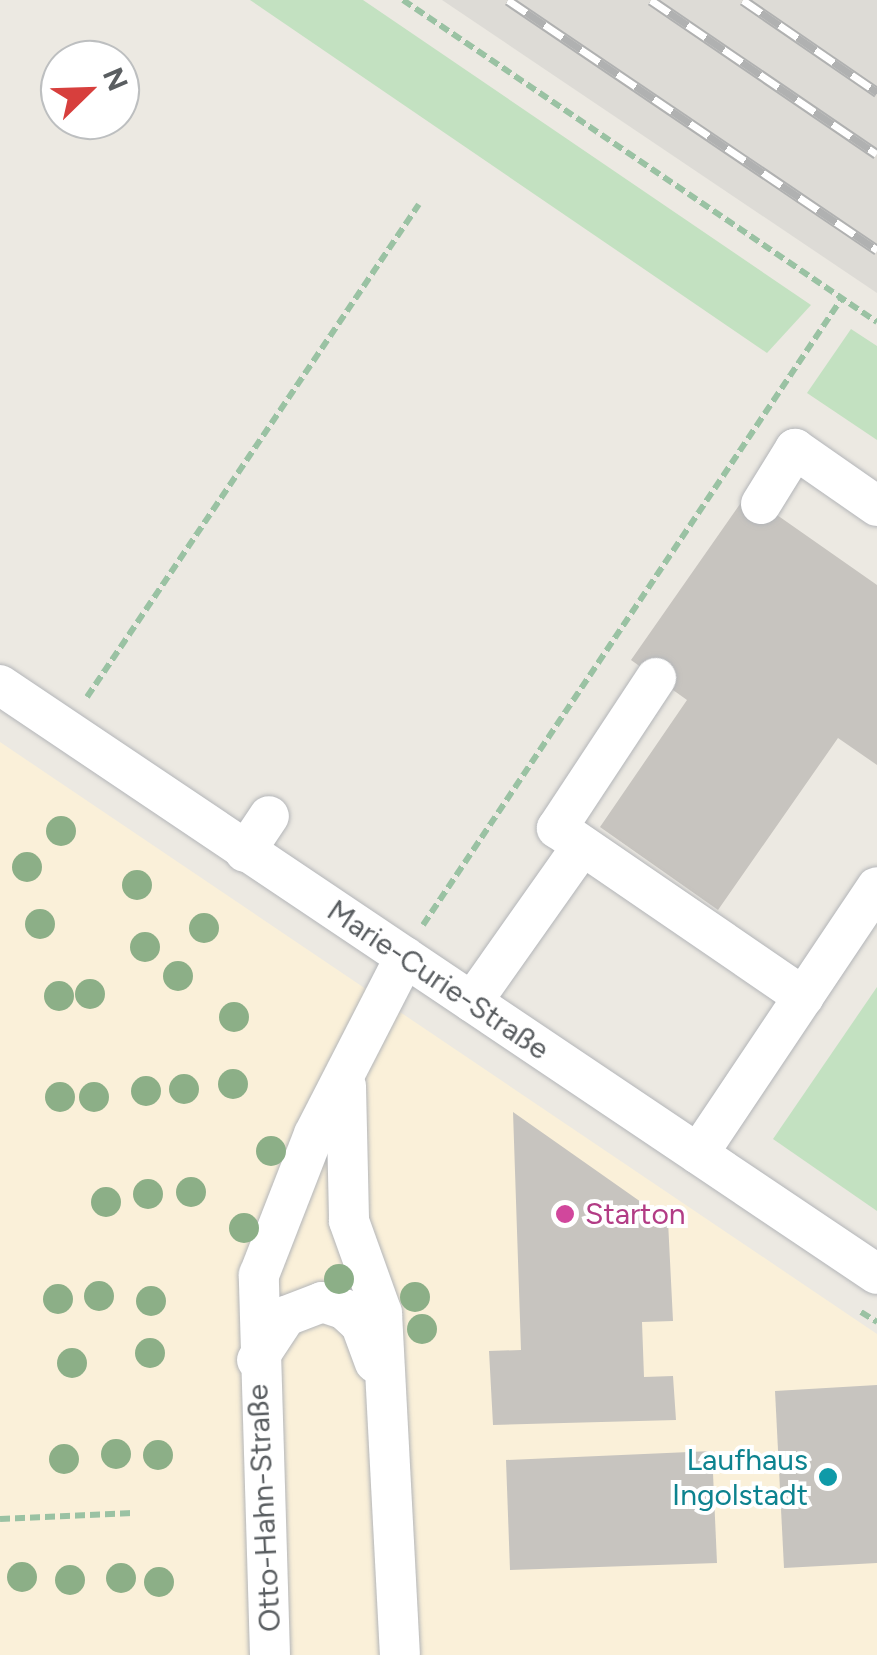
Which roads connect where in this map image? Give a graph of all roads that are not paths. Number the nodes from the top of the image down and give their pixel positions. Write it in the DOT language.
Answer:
graph roads {
  1 [pos="760,504"];
  2 [pos="877,506"];
  3 [pos="656,678"];
  4 [pos="0,685"];
  5 [pos="269,816"];
  6 [pos="582,846"];
  7 [pos="245,852"];
  8 [pos="877,886"];
  9 [pos="405,957"];
  10 [pos="804,997"];
  11 [pos="472,1002"];
  12 [pos="346,1077"];
  13 [pos="698,1154"];
  14 [pos="877,1274"];
  15 [pos="257,1360"];
  16 [pos="390,1404"];
  17 [pos="270,1655"];
  18 [pos="400,1655"];
  1 -- 2 [label="street"];
  3 -- 6 [label="street"];
  4 -- 7 [label="street, Marie-Curie-Straße"];
  5 -- 7 [label="street"];
  6 -- 10 [label="street"];
  6 -- 11 [label="street"];
  7 -- 9 [label="street, Marie-Curie-Straße"];
  8 -- 10 [label="street"];
  9 -- 11 [label="street, Marie-Curie-Straße"];
  9 -- 12 [label="street, Otto-Hahn-Straße"];
  10 -- 13 [label="street"];
  11 -- 13 [label="street, Marie-Curie-Straße"];
  12 -- 15 [label="street, Otto-Hahn-Straße"];
  12 -- 16 [label="street, Otto-Hahn-Straße"];
  13 -- 14 [label="street, Marie-Curie-Straße"];
  15 -- 16 [label="street, Otto-Hahn-Straße"];
  15 -- 17 [label="street, Otto-Hahn-Straße"];
  16 -- 18 [label="street, Otto-Hahn-Straße"];
}
